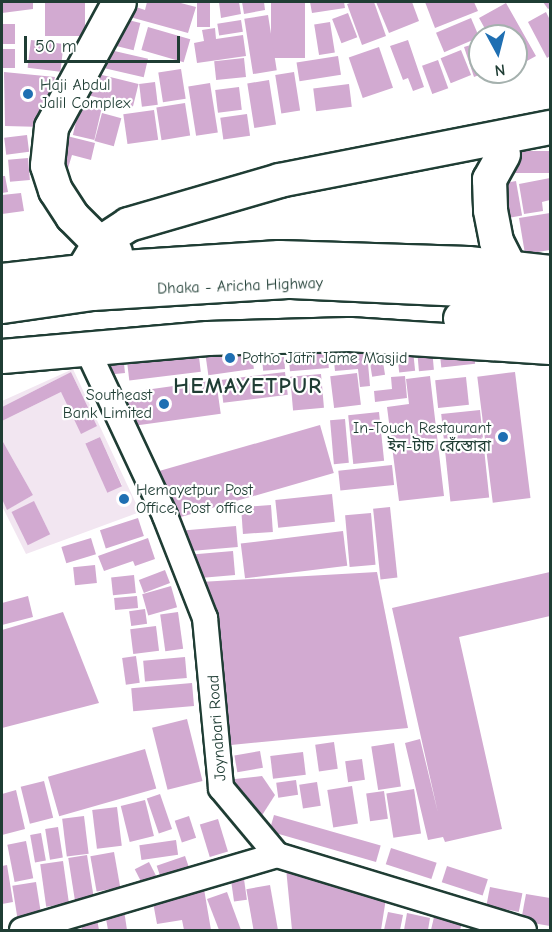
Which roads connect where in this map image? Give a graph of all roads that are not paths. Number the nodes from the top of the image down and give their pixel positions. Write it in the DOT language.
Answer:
graph roads {
  1 [pos="119,2"];
  2 [pos="550,127"];
  3 [pos="550,145"];
  4 [pos="503,154"];
  5 [pos="101,259"];
  6 [pos="509,267"];
  7 [pos="550,272"];
  8 [pos="2,280"];
  9 [pos="550,297"];
  10 [pos="2,306"];
  11 [pos="550,324"];
  12 [pos="2,334"];
  13 [pos="86,347"];
  14 [pos="550,347"];
  15 [pos="2,356"];
  16 [pos="277,855"];
  17 [pos="22,930"];
  18 [pos="524,930"];
  1 -- 5 [label="main road"];
  2 -- 5 [label="main road"];
  3 -- 4 [label="main road"];
  4 -- 5 [label="main road"];
  4 -- 6 [label="main road"];
  5 -- 6 [label="main road"];
  5 -- 8 [label="main road"];
  6 -- 7 [label="main road"];
  9 -- 10 [label="main road, Dhaka - Aricha Highway"];
  11 -- 12 [label="main road, Dhaka - Aricha Highway"];
  13 -- 14 [label="main road"];
  13 -- 15 [label="main road"];
  13 -- 16 [label="street, Joynabari Road"];
  16 -- 17 [label="street"];
  16 -- 18 [label="street"];
}
